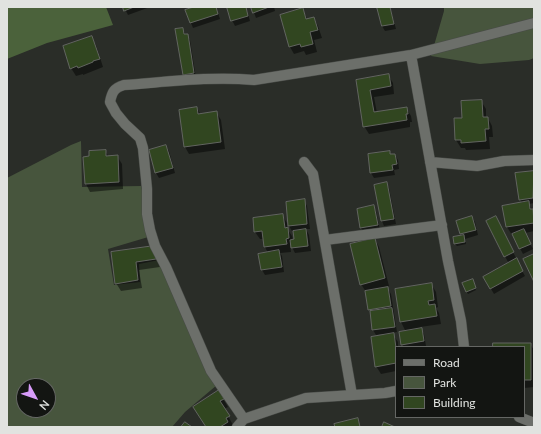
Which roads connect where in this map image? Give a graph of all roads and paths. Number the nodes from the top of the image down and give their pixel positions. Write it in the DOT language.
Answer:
graph roads {
  1 [pos="534,23"];
  2 [pos="411,55"];
  3 [pos="534,160"];
  4 [pos="304,162"];
  5 [pos="430,162"];
  6 [pos="442,225"];
  7 [pos="325,240"];
  8 [pos="464,346"];
  9 [pos="395,391"];
  10 [pos="352,395"];
  11 [pos="521,418"];
  12 [pos="240,423"];
  13 [pos="534,424"];
  1 -- 2 [label="street"];
  2 -- 5 [label="street"];
  2 -- 12 [label="street"];
  3 -- 5 [label="street"];
  4 -- 7 [label="street"];
  5 -- 6 [label="street"];
  6 -- 7 [label="street"];
  6 -- 8 [label="street"];
  7 -- 10 [label="street"];
  9 -- 10 [label="street"];
  10 -- 12 [label="street"];
  11 -- 13 [label="street"];
}
